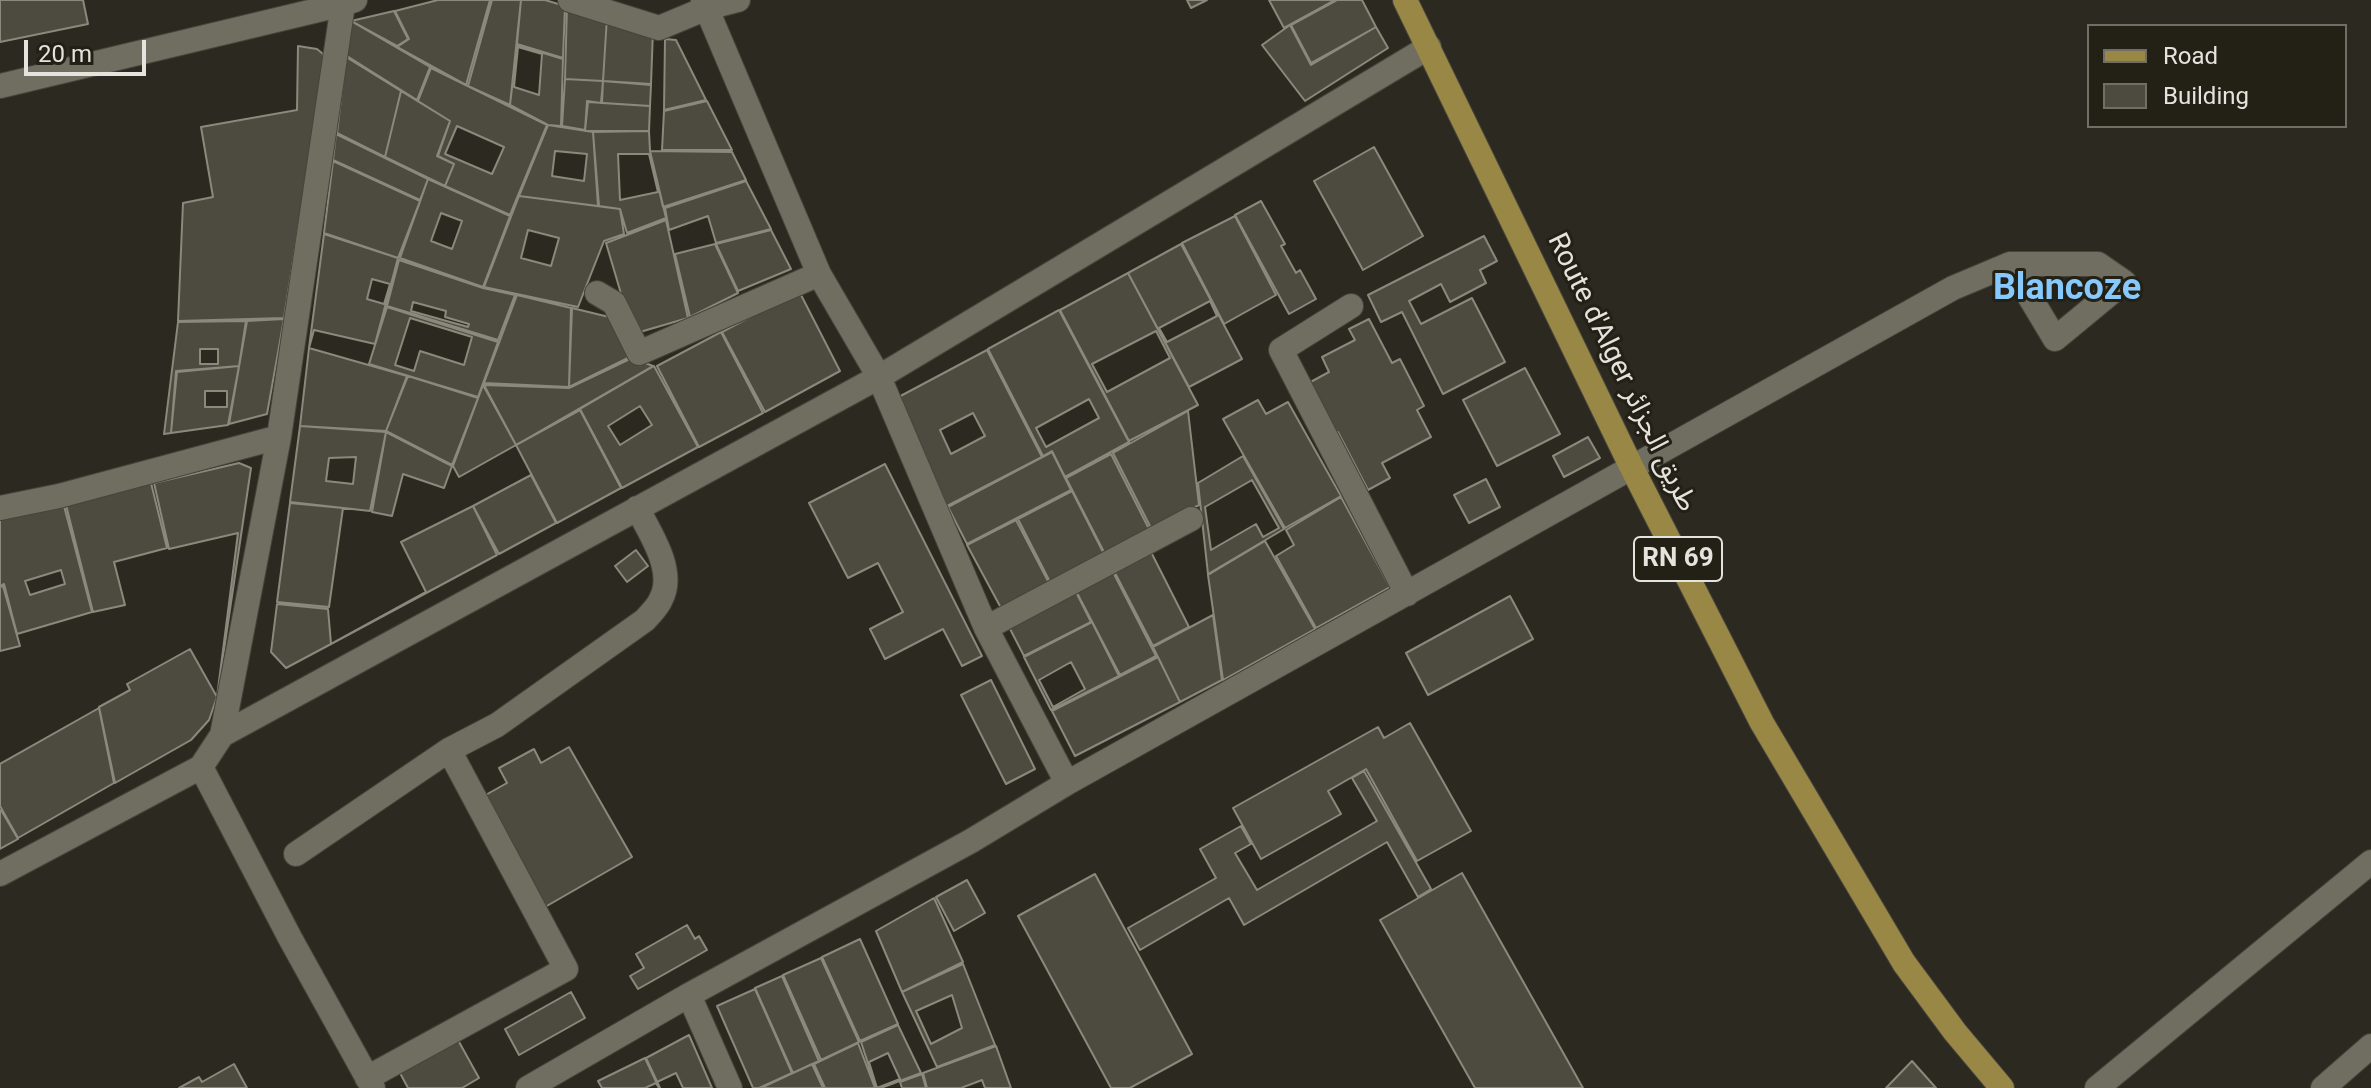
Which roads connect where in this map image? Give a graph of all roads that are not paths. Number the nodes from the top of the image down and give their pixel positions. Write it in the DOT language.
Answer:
graph roads {
  1 [pos="570,0"];
  2 [pos="738,0"];
  3 [pos="1405,0"];
  4 [pos="349,2"];
  5 [pos="705,4"];
  6 [pos="1429,47"];
  7 [pos="0,86"];
  8 [pos="2010,264"];
  9 [pos="819,274"];
  10 [pos="597,293"];
  11 [pos="1351,306"];
  12 [pos="879,377"];
  13 [pos="279,437"];
  14 [pos="1632,468"];
  15 [pos="0,508"];
  16 [pos="637,508"];
  17 [pos="1191,519"];
  18 [pos="1407,594"];
  19 [pos="986,628"];
  20 [pos="222,735"];
  21 [pos="449,750"];
  22 [pos="201,767"];
  23 [pos="1067,783"];
  24 [pos="296,854"];
  25 [pos="2371,862"];
  26 [pos="0,874"];
  27 [pos="689,995"];
  28 [pos="2371,1046"];
  29 [pos="370,1083"];
  30 [pos="528,1088"];
  31 [pos="730,1088"];
  32 [pos="2002,1088"];
  33 [pos="2097,1088"];
  34 [pos="2323,1088"];
  1 -- 5 [label="street"];
  2 -- 5 [label="street"];
  3 -- 6 [label="main road, Route d'Alger طريق الجزائر / RN 69"];
  4 -- 7 [label="street"];
  4 -- 13 [label="street"];
  5 -- 9 [label="street"];
  6 -- 12 [label="street"];
  6 -- 14 [label="main road, Route d'Alger طريق الجزائر / RN 69"];
  8 -- 14 [label="street"];
  9 -- 10 [label="street"];
  9 -- 12 [label="street"];
  11 -- 18 [label="street"];
  12 -- 16 [label="street"];
  12 -- 19 [label="street"];
  13 -- 15 [label="street"];
  13 -- 20 [label="street"];
  14 -- 18 [label="street"];
  14 -- 32 [label="main road, Route d'Alger طريق الجزائر / RN 69"];
  16 -- 20 [label="street"];
  16 -- 21 [label="street"];
  17 -- 19 [label="street"];
  18 -- 23 [label="street"];
  19 -- 23 [label="street"];
  20 -- 22 [label="street"];
  21 -- 24 [label="street"];
  21 -- 29 [label="street"];
  22 -- 26 [label="street"];
  22 -- 29 [label="street"];
  23 -- 27 [label="street"];
  25 -- 33 [label="street"];
  27 -- 30 [label="street"];
  27 -- 31 [label="street"];
  28 -- 34 [label="street"];
}
